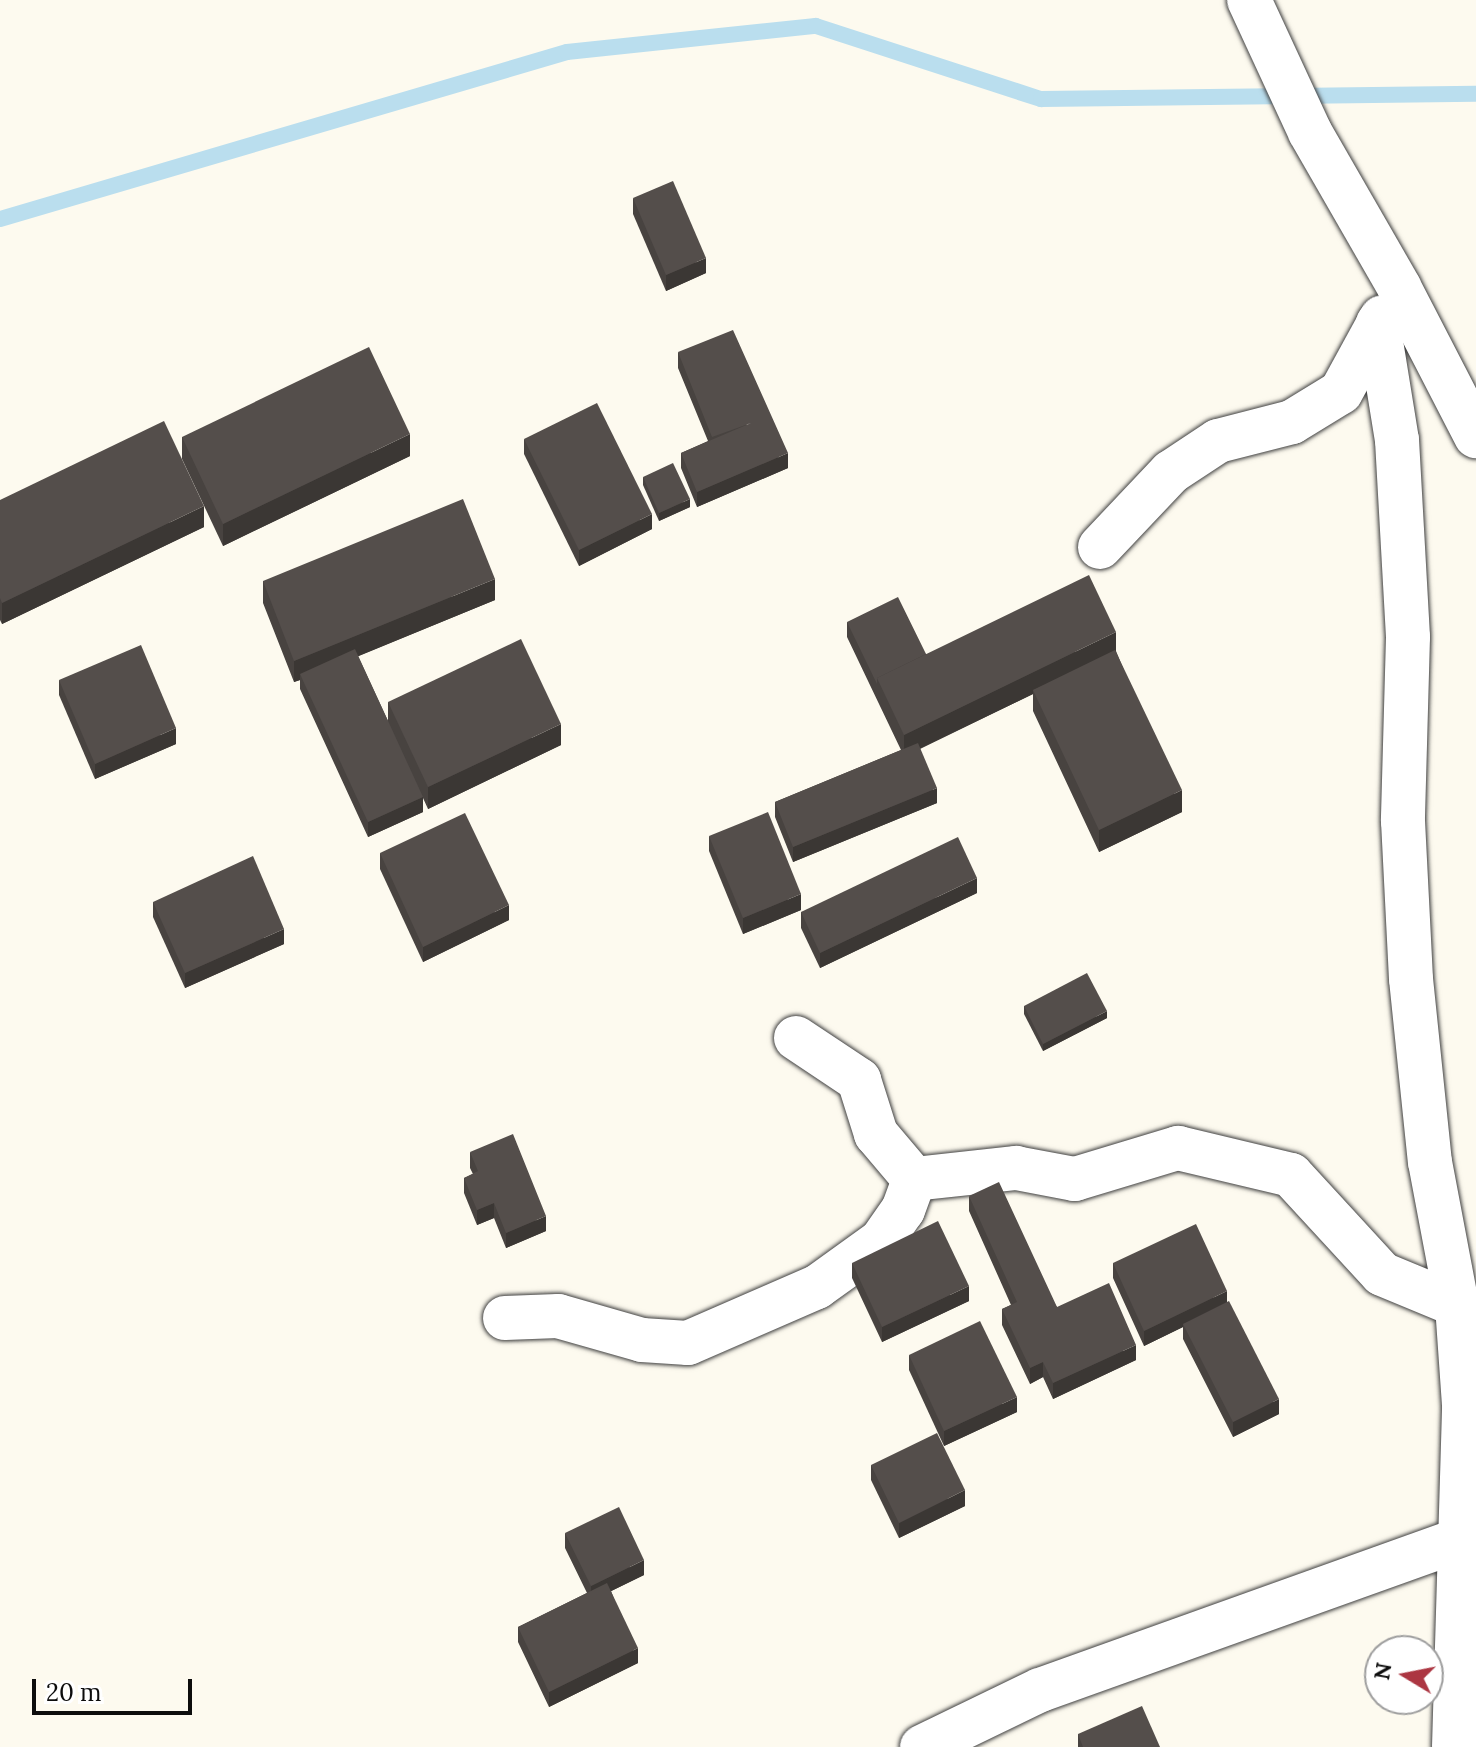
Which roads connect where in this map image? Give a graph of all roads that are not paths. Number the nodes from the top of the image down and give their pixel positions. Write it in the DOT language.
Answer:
graph roads {
  1 [pos="1249,0"];
  2 [pos="1389,305"];
  3 [pos="1476,436"];
  4 [pos="1100,547"];
  5 [pos="796,1038"];
  6 [pos="914,1179"];
  7 [pos="1457,1305"];
  8 [pos="505,1318"];
  9 [pos="1470,1389"];
  10 [pos="1460,1540"];
  11 [pos="922,1747"];
  12 [pos="1454,1747"];
  1 -- 2 [label="street"];
  2 -- 3 [label="street"];
  2 -- 4 [label="street"];
  2 -- 7 [label="street"];
  5 -- 6 [label="street"];
  6 -- 7 [label="street"];
  6 -- 8 [label="street"];
  7 -- 9 [label="street"];
  9 -- 10 [label="street"];
  10 -- 11 [label="street"];
  10 -- 12 [label="street"];
}
